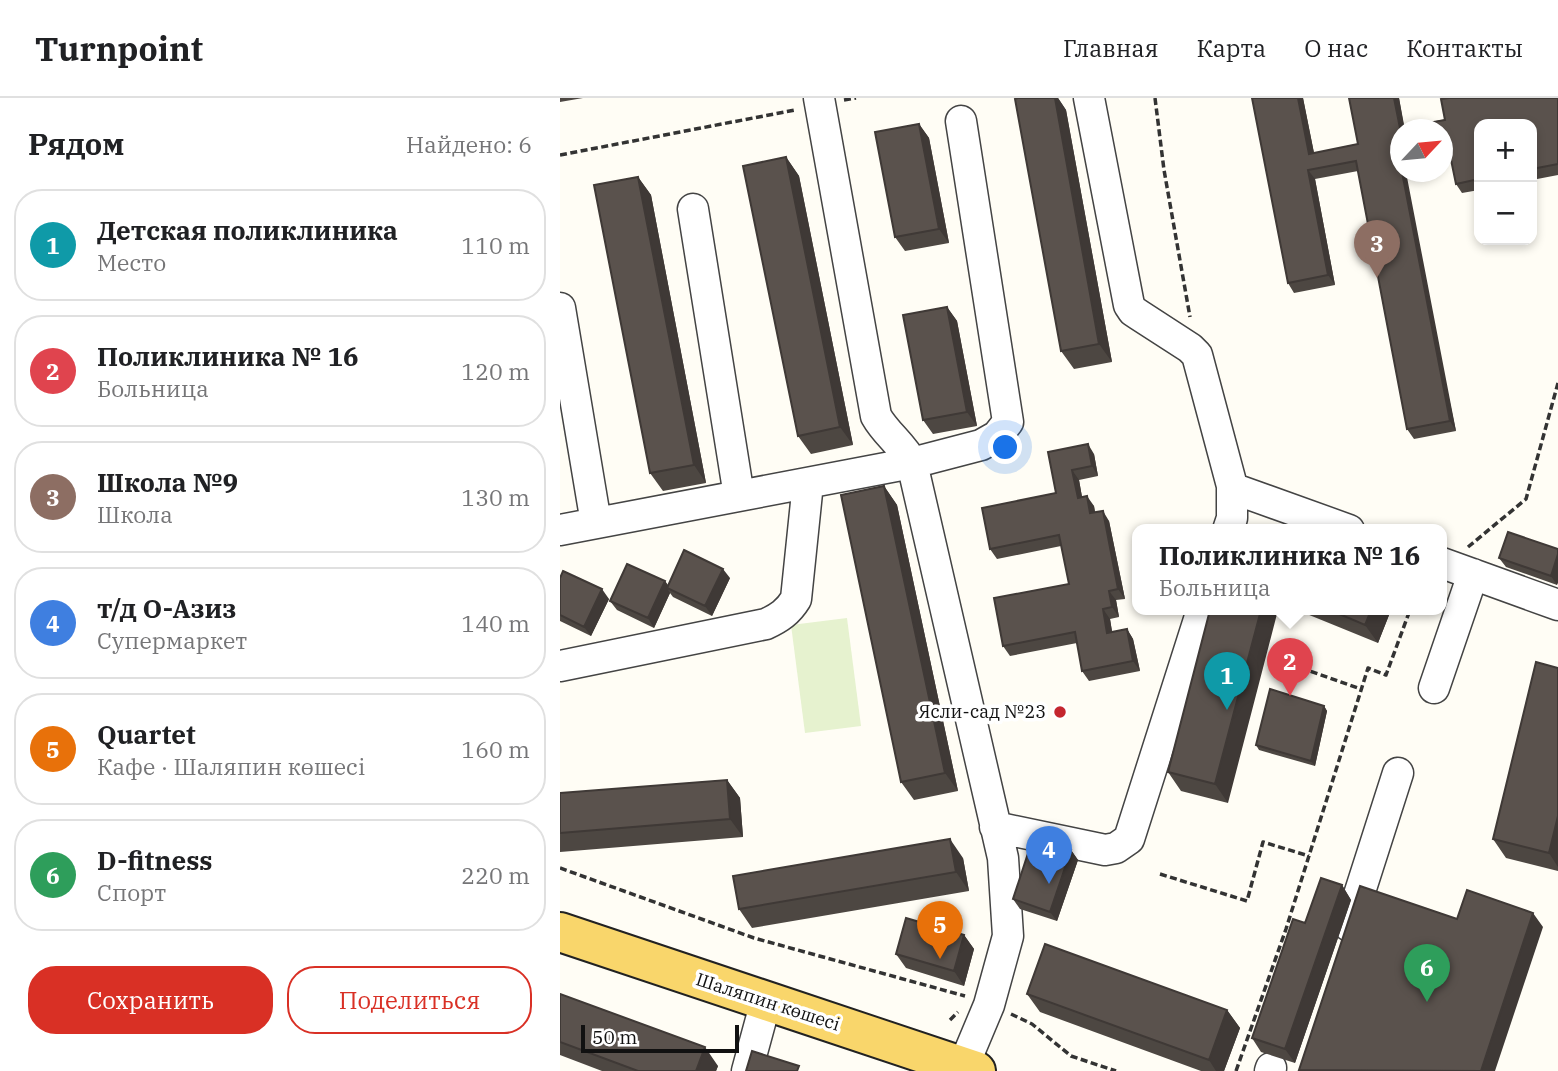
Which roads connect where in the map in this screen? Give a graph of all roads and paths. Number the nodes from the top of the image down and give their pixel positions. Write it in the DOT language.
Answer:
graph roads {
  1 [pos="856,98"];
  2 [pos="1089,98"];
  3 [pos="1155,98"];
  4 [pos="820,101"];
  5 [pos="961,121"];
  6 [pos="560,155"];
  7 [pos="693,209"];
  8 [pos="560,308"];
  9 [pos="1196,354"];
  10 [pos="1558,383"];
  11 [pos="912,463"];
  12 [pos="807,483"];
  13 [pos="1232,488"];
  14 [pos="739,496"];
  15 [pos="596,523"];
  16 [pos="1230,524"];
  17 [pos="1332,524"];
  18 [pos="560,530"];
  19 [pos="1454,567"];
  20 [pos="1558,604"];
  21 [pos="1447,609"];
  22 [pos="1200,615"];
  23 [pos="1408,615"];
  24 [pos="1446,615"];
  25 [pos="1282,662"];
  26 [pos="560,666"];
  27 [pos="1434,688"];
  28 [pos="1361,690"];
  29 [pos="1398,773"];
  30 [pos="995,827"];
  31 [pos="1309,856"];
  32 [pos="560,868"];
  33 [pos="1160,874"];
  34 [pos="560,932"];
  35 [pos="1340,952"];
  36 [pos="766,1001"];
  37 [pos="989,1005"];
  38 [pos="910,1061"];
  39 [pos="970,1069"];
  40 [pos="747,1071"];
  41 [pos="1116,1071"];
  42 [pos="1236,1071"];
  1 -- 4 [label="path"];
  2 -- 9 [label="lane"];
  3 -- 9 [label="path"];
  4 -- 6 [label="path"];
  4 -- 11 [label="lane"];
  5 -- 11 [label="lane"];
  7 -- 14 [label="lane"];
  8 -- 15 [label="lane"];
  9 -- 13 [label="lane"];
  10 -- 19 [label="path"];
  11 -- 12 [label="lane"];
  11 -- 30 [label="lane"];
  12 -- 14 [label="lane"];
  12 -- 26 [label="lane"];
  13 -- 16 [label="lane"];
  13 -- 17 [label="lane"];
  14 -- 15 [label="lane"];
  15 -- 18 [label="lane"];
  19 -- 20 [label="lane"];
  19 -- 21 [label="lane"];
  22 -- 30 [label="lane"];
  23 -- 28 [label="path"];
  24 -- 27 [label="lane"];
  25 -- 28 [label="path"];
  28 -- 31 [label="path"];
  29 -- 35 [label="lane"];
  30 -- 37 [label="lane"];
  31 -- 33 [label="path"];
  31 -- 42 [label="path"];
  32 -- 37 [label="path"];
  34 -- 36 [label="main road, Шаляпин көшесі"];
  36 -- 38 [label="main road, Шаляпин көшесі"];
  36 -- 40 [label="lane"];
  37 -- 39 [label="lane"];
  37 -- 41 [label="path"];
  38 -- 39 [label="main road, Шаляпин көшесі"];
}
